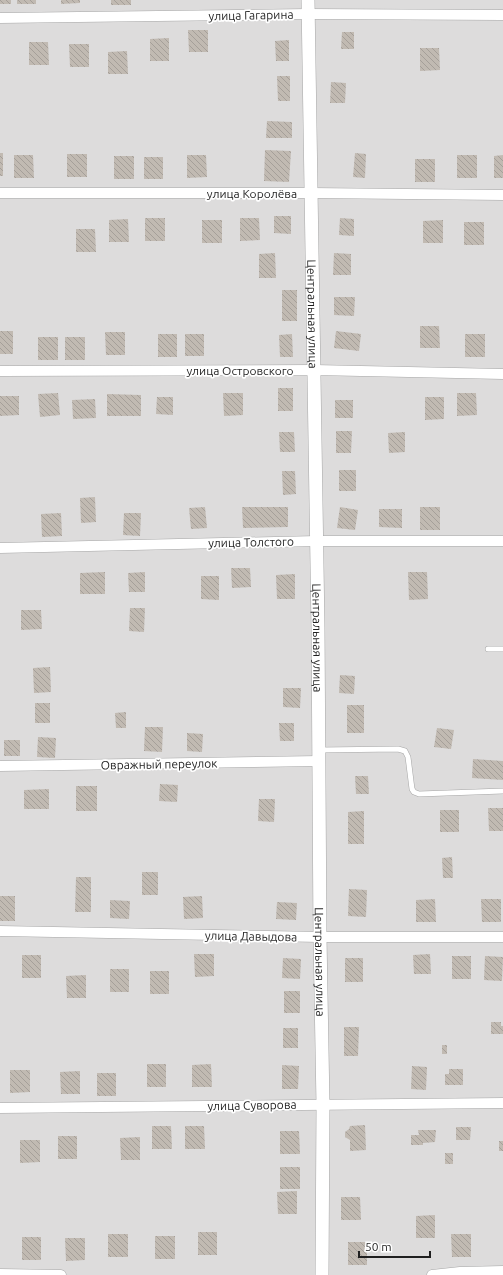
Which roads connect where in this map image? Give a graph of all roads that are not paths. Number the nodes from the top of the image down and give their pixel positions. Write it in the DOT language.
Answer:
graph roads {
  1 [pos="308,0"];
  2 [pos="308,14"];
  3 [pos="503,15"];
  4 [pos="0,18"];
  5 [pos="0,193"];
  6 [pos="311,193"];
  7 [pos="503,196"];
  8 [pos="314,370"];
  9 [pos="0,371"];
  10 [pos="503,374"];
  11 [pos="317,541"];
  12 [pos="503,541"];
  13 [pos="0,548"];
  14 [pos="503,648"];
  15 [pos="488,649"];
  16 [pos="319,756"];
  17 [pos="0,766"];
  18 [pos="503,791"];
  19 [pos="0,931"];
  20 [pos="320,937"];
  21 [pos="503,937"];
  22 [pos="503,1103"];
  23 [pos="323,1105"];
  24 [pos="0,1108"];
  25 [pos="503,1271"];
  26 [pos="0,1274"];
  27 [pos="61,1275"];
  28 [pos="322,1275"];
  29 [pos="432,1275"];
  1 -- 2 [label="street, Центральная улица"];
  2 -- 3 [label="street, улица Гагарина"];
  2 -- 4 [label="street, улица Гагарина"];
  2 -- 6 [label="street, Центральная улица"];
  5 -- 6 [label="street, улица Королёва"];
  6 -- 7 [label="street, улица Королёва"];
  6 -- 8 [label="street, Центральная улица"];
  8 -- 9 [label="street, улица Островского"];
  8 -- 10 [label="street, улица Островского"];
  8 -- 11 [label="street, Центральная улица"];
  11 -- 12 [label="street, улица Толстого"];
  11 -- 13 [label="street, улица Толстого"];
  11 -- 16 [label="street, Центральная улица"];
  14 -- 15 [label="lane"];
  16 -- 17 [label="street, Овражный переулок"];
  16 -- 18 [label="lane, Овражный переулок"];
  16 -- 20 [label="street, Центральная улица"];
  19 -- 20 [label="street, улица Давыдова"];
  20 -- 21 [label="street, улица Давыдова"];
  20 -- 23 [label="street, Центральная улица"];
  22 -- 23 [label="street, улица Суворова"];
  23 -- 24 [label="street, улица Суворова"];
  23 -- 28 [label="street, Центральная улица"];
  25 -- 29 [label="street"];
  26 -- 27 [label="street"];
}
